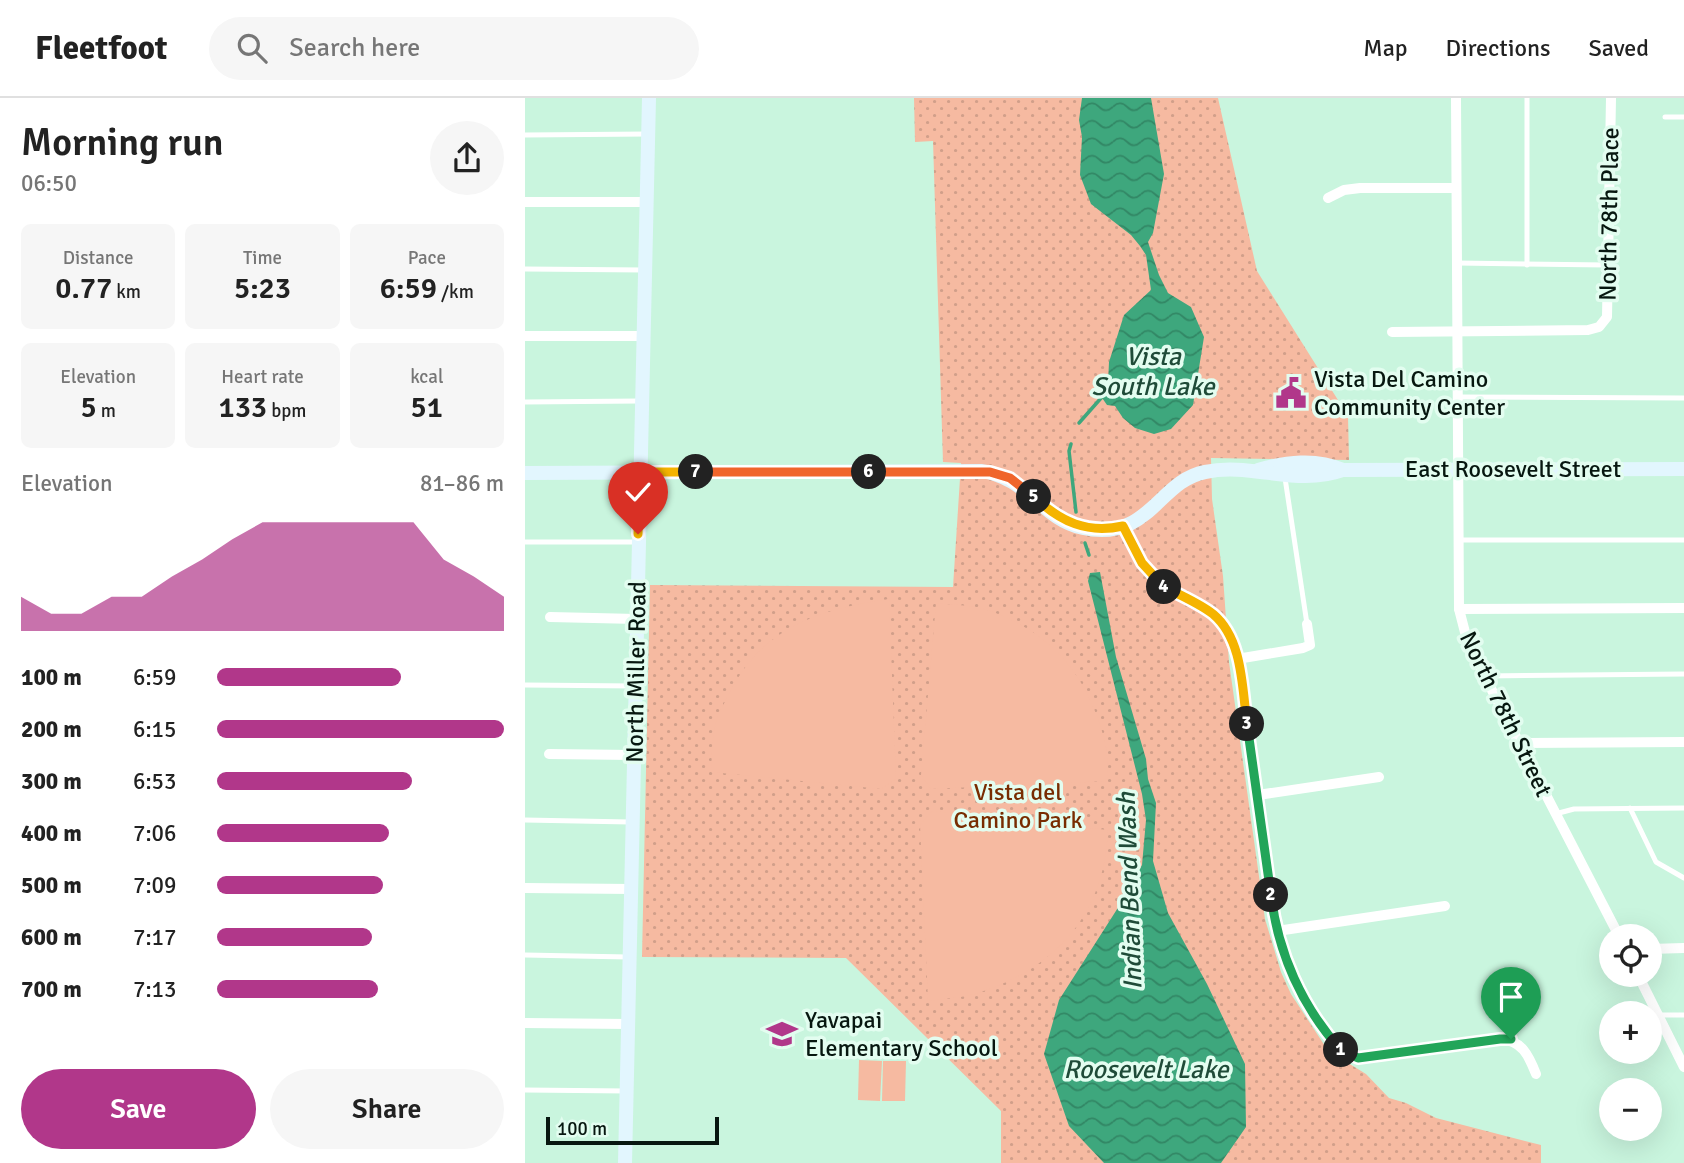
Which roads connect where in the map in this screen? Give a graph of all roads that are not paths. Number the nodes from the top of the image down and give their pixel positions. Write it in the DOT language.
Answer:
graph roads {
  1 [pos="649,98"];
  2 [pos="1456,98"];
  3 [pos="1527,98"];
  4 [pos="1611,98"];
  5 [pos="1665,117"];
  6 [pos="1684,117"];
  7 [pos="649,134"];
  8 [pos="525,135"];
  9 [pos="1456,188"];
  10 [pos="1328,198"];
  11 [pos="525,202"];
  12 [pos="647,202"];
  13 [pos="1457,263"];
  14 [pos="1527,265"];
  15 [pos="1608,265"];
  16 [pos="525,269"];
  17 [pos="646,270"];
  18 [pos="1392,332"];
  19 [pos="1457,332"];
  20 [pos="525,336"];
  21 [pos="645,336"];
  22 [pos="1457,397"];
  23 [pos="1684,398"];
  24 [pos="642,401"];
  25 [pos="525,402"];
  26 [pos="1684,469"];
  27 [pos="1257,470"];
  28 [pos="1343,470"];
  29 [pos="1457,470"];
  30 [pos="640,472"];
  31 [pos="525,473"];
  32 [pos="1285,476"];
  33 [pos="1123,526"];
  34 [pos="1458,540"];
  35 [pos="1684,540"];
  36 [pos="638,541"];
  37 [pos="525,542"];
  38 [pos="1684,608"];
  39 [pos="1459,609"];
  40 [pos="550,617"];
  41 [pos="636,619"];
  42 [pos="1307,624"];
  43 [pos="1237,659"];
  44 [pos="1684,674"];
  45 [pos="1484,676"];
  46 [pos="525,685"];
  47 [pos="635,686"];
  48 [pos="1684,741"];
  49 [pos="1518,743"];
  50 [pos="549,754"];
  51 [pos="634,755"];
  52 [pos="1379,777"];
  53 [pos="1258,795"];
  54 [pos="1630,808"];
  55 [pos="1684,808"];
  56 [pos="1555,814"];
  57 [pos="525,820"];
  58 [pos="633,822"];
  59 [pos="1684,878"];
  60 [pos="525,888"];
  61 [pos="633,889"];
  62 [pos="1445,906"];
  63 [pos="1613,924"];
  64 [pos="1277,931"];
  65 [pos="1662,948"];
  66 [pos="1684,948"];
  67 [pos="525,955"];
  68 [pos="631,957"];
  69 [pos="1662,1015"];
  70 [pos="1684,1015"];
  71 [pos="525,1023"];
  72 [pos="1662,1023"];
  73 [pos="630,1024"];
  74 [pos="1684,1066"];
  75 [pos="1536,1074"];
  76 [pos="525,1090"];
  77 [pos="628,1091"];
  78 [pos="625,1163"];
  1 -- 7 [label="street, North Miller Road"];
  2 -- 9 [label="street, North 78th Street"];
  3 -- 14 [label="lane"];
  4 -- 15 [label="street, North 78th Place"];
  5 -- 6 [label="lane"];
  7 -- 8 [label="lane"];
  7 -- 12 [label="street, North Miller Road"];
  9 -- 10 [label="street"];
  9 -- 13 [label="street, North 78th Street"];
  11 -- 12 [label="street"];
  12 -- 17 [label="street, North Miller Road"];
  13 -- 14 [label="lane"];
  13 -- 19 [label="street, North 78th Street"];
  14 -- 15 [label="lane"];
  15 -- 19 [label="street, North 78th Place"];
  16 -- 17 [label="lane"];
  17 -- 21 [label="street, North Miller Road"];
  18 -- 19 [label="street"];
  19 -- 22 [label="street, North 78th Street"];
  20 -- 21 [label="street"];
  21 -- 24 [label="street, North Miller Road"];
  22 -- 23 [label="lane"];
  22 -- 29 [label="street, North 78th Street"];
  24 -- 25 [label="lane"];
  24 -- 30 [label="street, North Miller Road"];
  26 -- 29 [label="street, East Roosevelt Street"];
  27 -- 28 [label="street, East Roosevelt Street"];
  27 -- 32 [label="street, East Roosevelt Street"];
  27 -- 33 [label="street, East Roosevelt Street"];
  28 -- 29 [label="street, East Roosevelt Street"];
  28 -- 32 [label="street, East Roosevelt Street"];
  29 -- 34 [label="street, North 78th Street"];
  30 -- 31 [label="street, East Roosevelt Street"];
  30 -- 33 [label="street, East Roosevelt Street"];
  30 -- 36 [label="street, North Miller Road"];
  32 -- 42 [label="lane"];
  33 -- 43 [label="street"];
  34 -- 35 [label="lane"];
  34 -- 39 [label="street, North 78th Street"];
  36 -- 37 [label="lane"];
  36 -- 41 [label="street, North Miller Road"];
  38 -- 39 [label="street"];
  39 -- 45 [label="street, North 78th Street"];
  40 -- 41 [label="street"];
  41 -- 47 [label="street, North Miller Road"];
  42 -- 43 [label="street"];
  43 -- 53 [label="street"];
  44 -- 45 [label="lane"];
  45 -- 49 [label="street, North 78th Street"];
  46 -- 47 [label="lane"];
  47 -- 51 [label="street, North Miller Road"];
  48 -- 49 [label="street"];
  49 -- 56 [label="street, North 78th Street"];
  50 -- 51 [label="street"];
  51 -- 58 [label="street, North Miller Road"];
  52 -- 53 [label="street"];
  53 -- 64 [label="street"];
  54 -- 55 [label="lane"];
  54 -- 56 [label="lane"];
  54 -- 59 [label="lane"];
  56 -- 63 [label="street, North 78th Street"];
  57 -- 58 [label="lane"];
  58 -- 61 [label="street, North Miller Road"];
  60 -- 61 [label="street"];
  61 -- 68 [label="street, North Miller Road"];
  62 -- 64 [label="street"];
  64 -- 75 [label="street"];
  65 -- 66 [label="street"];
  67 -- 68 [label="lane"];
  68 -- 73 [label="street, North Miller Road"];
  69 -- 70 [label="lane"];
  71 -- 73 [label="street"];
  72 -- 74 [label="street"];
  73 -- 77 [label="street, North Miller Road"];
  76 -- 77 [label="lane"];
  77 -- 78 [label="street, North Miller Road"];
}
